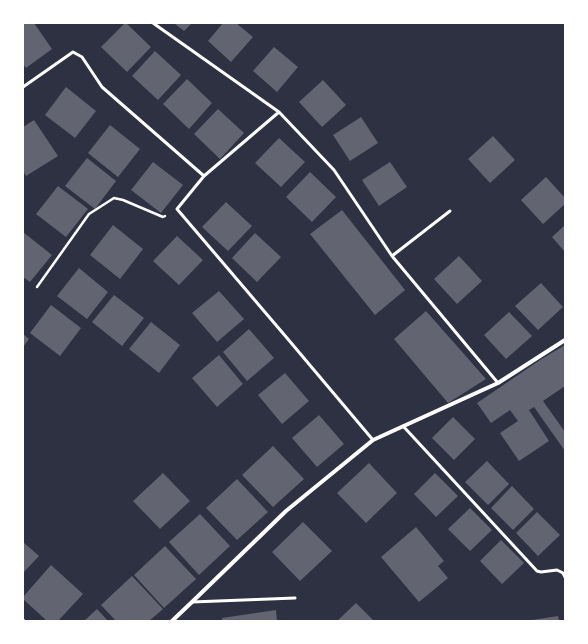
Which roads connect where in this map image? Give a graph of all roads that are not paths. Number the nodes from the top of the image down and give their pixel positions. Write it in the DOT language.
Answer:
graph roads {
  1 [pos="153,23"];
  2 [pos="23,87"];
  3 [pos="279,112"];
  4 [pos="204,176"];
  5 [pos="450,211"];
  6 [pos="392,256"];
  7 [pos="565,340"];
  8 [pos="498,383"];
  9 [pos="403,426"];
  10 [pos="373,440"];
  11 [pos="565,577"];
  12 [pos="295,598"];
  13 [pos="192,602"];
  14 [pos="172,621"];
  1 -- 3 [label="lane"];
  2 -- 4 [label="lane"];
  3 -- 4 [label="lane"];
  3 -- 6 [label="lane"];
  4 -- 10 [label="lane"];
  5 -- 6 [label="lane"];
  6 -- 8 [label="lane"];
  7 -- 8 [label="street"];
  8 -- 9 [label="street"];
  9 -- 10 [label="street"];
  9 -- 11 [label="lane"];
  10 -- 13 [label="street"];
  12 -- 13 [label="lane"];
  13 -- 14 [label="street"];
}
